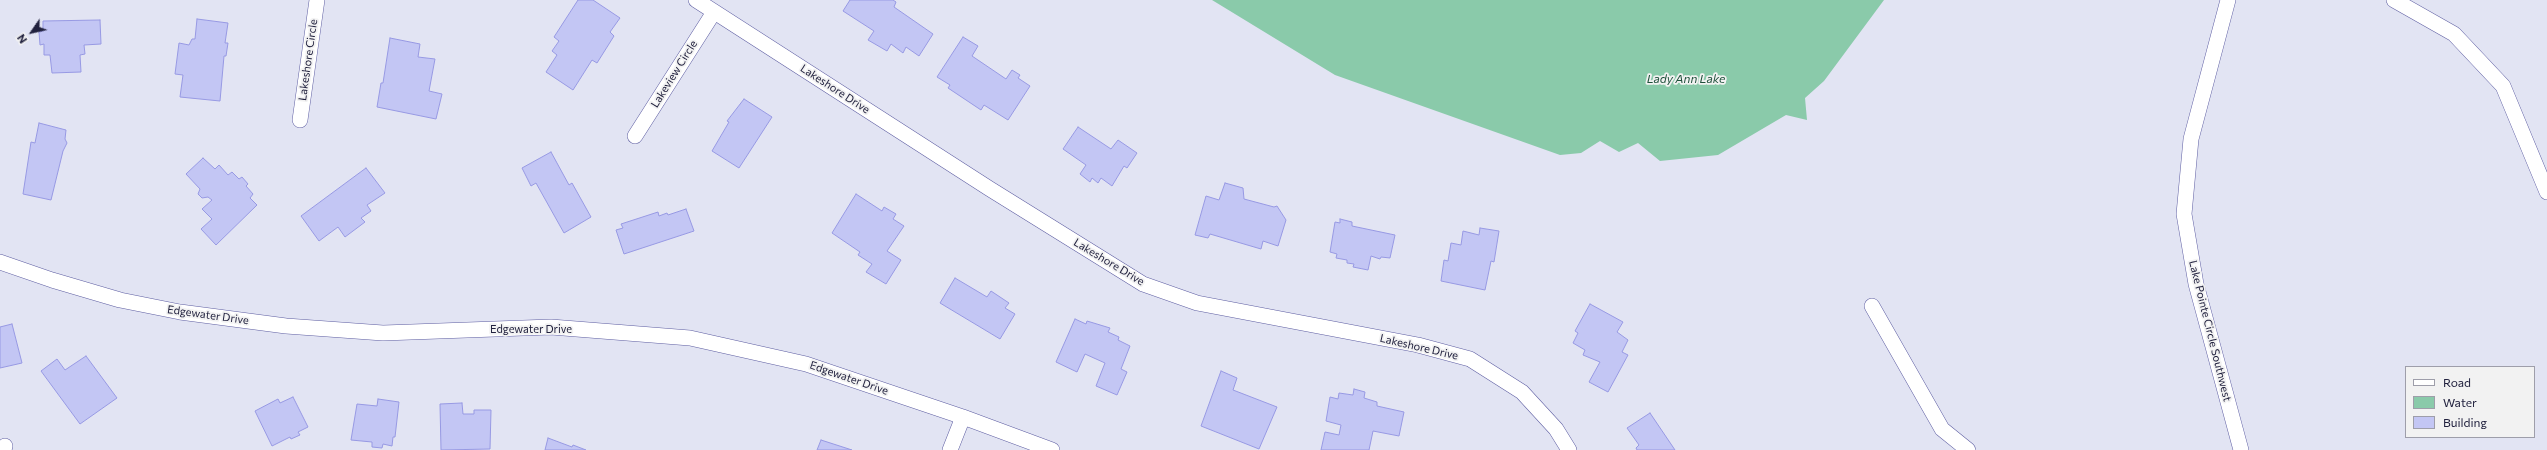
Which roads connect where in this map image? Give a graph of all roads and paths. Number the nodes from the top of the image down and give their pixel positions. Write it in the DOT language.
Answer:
graph roads {
  1 [pos="317,0"];
  2 [pos="696,0"];
  3 [pos="2228,0"];
  4 [pos="2394,0"];
  5 [pos="714,12"];
  6 [pos="300,120"];
  7 [pos="635,136"];
  8 [pos="2547,192"];
  9 [pos="0,262"];
  10 [pos="1872,306"];
  11 [pos="964,417"];
  12 [pos="950,450"];
  13 [pos="1052,450"];
  14 [pos="1570,450"];
  15 [pos="1968,450"];
  16 [pos="2241,450"];
  1 -- 6 [label="street, Lakeshore Circle"];
  2 -- 5 [label="street, Lakeshore Drive"];
  3 -- 16 [label="street, Lake Pointe Circle Southwest"];
  4 -- 8 [label="street"];
  5 -- 7 [label="street, Lakeview Circle"];
  5 -- 14 [label="street, Lakeshore Drive"];
  9 -- 11 [label="street, Edgewater Drive"];
  10 -- 15 [label="street"];
  11 -- 12 [label="street"];
  11 -- 13 [label="street, Edgewater Drive"];
}
